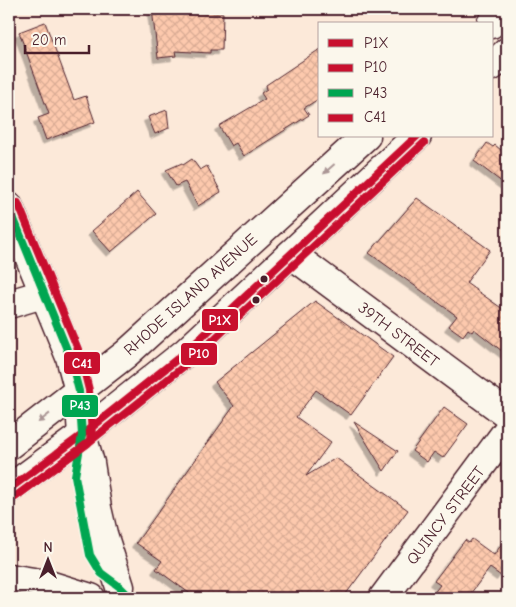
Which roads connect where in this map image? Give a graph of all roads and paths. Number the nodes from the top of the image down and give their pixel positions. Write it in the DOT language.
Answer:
graph roads {
  1 [pos="504,9"];
  2 [pos="493,22"];
  3 [pos="507,52"];
  4 [pos="494,64"];
  5 [pos="364,138"];
  6 [pos="415,138"];
  7 [pos="9,207"];
  8 [pos="292,254"];
  9 [pos="43,294"];
  10 [pos="9,304"];
  11 [pos="79,390"];
  12 [pos="507,414"];
  13 [pos="507,431"];
  14 [pos="82,435"];
  15 [pos="9,445"];
  16 [pos="9,489"];
  17 [pos="9,578"];
  18 [pos="125,592"];
  19 [pos="91,598"];
  20 [pos="383,598"];
  1 -- 2 [label="main road"];
  3 -- 4 [label="main road"];
  5 -- 11 [label="main road, RHODE ISLAND AVENUE, one-way"];
  6 -- 8 [label="main road"];
  7 -- 9 [label="main road"];
  8 -- 12 [label="main road, 39TH STREET"];
  8 -- 14 [label="main road"];
  9 -- 10 [label="main road"];
  9 -- 11 [label="main road"];
  11 -- 14 [label="main road"];
  11 -- 15 [label="main road, RHODE ISLAND AVENUE, one-way"];
  13 -- 20 [label="main road, QUINCY STREET"];
  14 -- 16 [label="main road"];
  14 -- 18 [label="main road"];
  17 -- 19 [label="main road"];
}
